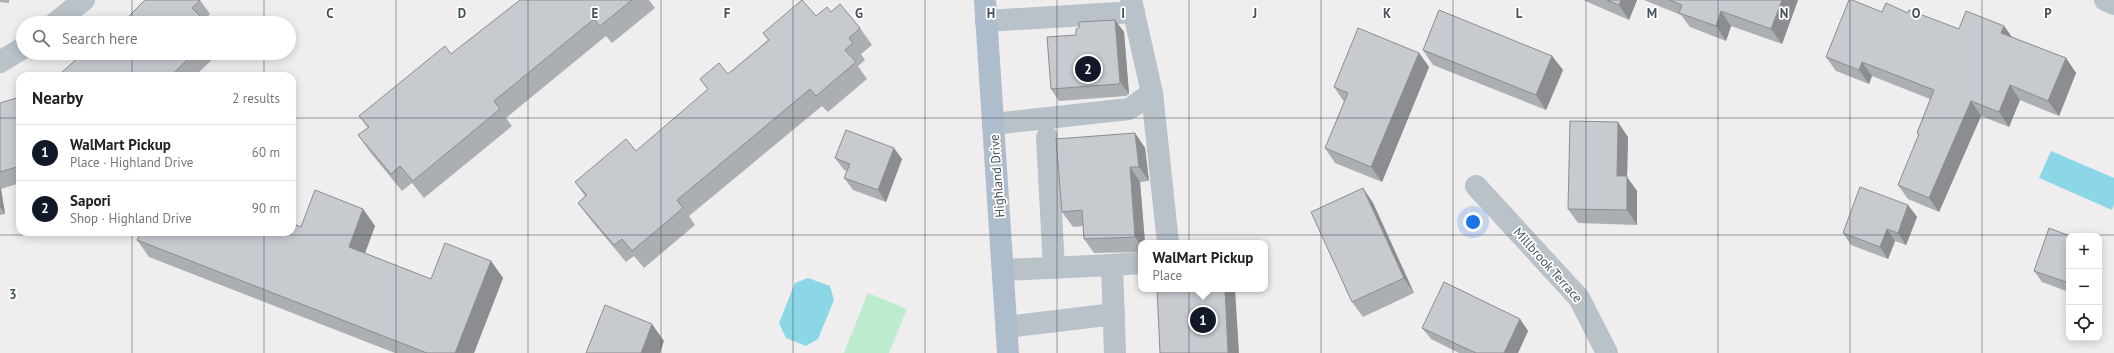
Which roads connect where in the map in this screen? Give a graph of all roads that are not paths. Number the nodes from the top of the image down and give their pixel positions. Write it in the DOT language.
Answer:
graph roads {
  1 [pos="84,0"];
  2 [pos="2105,0"];
  3 [pos="2114,4"];
  4 [pos="1132,6"];
  5 [pos="986,10"];
  6 [pos="64,16"];
  7 [pos="16,52"];
  8 [pos="0,62"];
  9 [pos="1152,93"];
  10 [pos="993,124"];
  11 [pos="1047,137"];
  12 [pos="1476,186"];
  13 [pos="1168,240"];
  14 [pos="1138,263"];
  15 [pos="1112,265"];
  16 [pos="1054,268"];
  17 [pos="1004,270"];
  18 [pos="1114,314"];
  19 [pos="1007,327"];
  20 [pos="1008,353"];
  21 [pos="1115,353"];
  22 [pos="1607,353"];
  1 -- 6 [label="street"];
  2 -- 3 [label="street"];
  4 -- 5 [label="street"];
  4 -- 9 [label="street"];
  5 -- 10 [label="main road, Highland Drive"];
  7 -- 8 [label="street"];
  9 -- 10 [label="street"];
  9 -- 13 [label="street"];
  10 -- 17 [label="main road, Highland Drive"];
  11 -- 16 [label="street"];
  12 -- 22 [label="street, Millbrook Terrace"];
  14 -- 15 [label="street"];
  15 -- 16 [label="street"];
  15 -- 18 [label="street"];
  16 -- 17 [label="street"];
  17 -- 19 [label="main road, Highland Drive"];
  18 -- 19 [label="street"];
  18 -- 21 [label="street"];
  19 -- 20 [label="main road, Highland Drive"];
}
